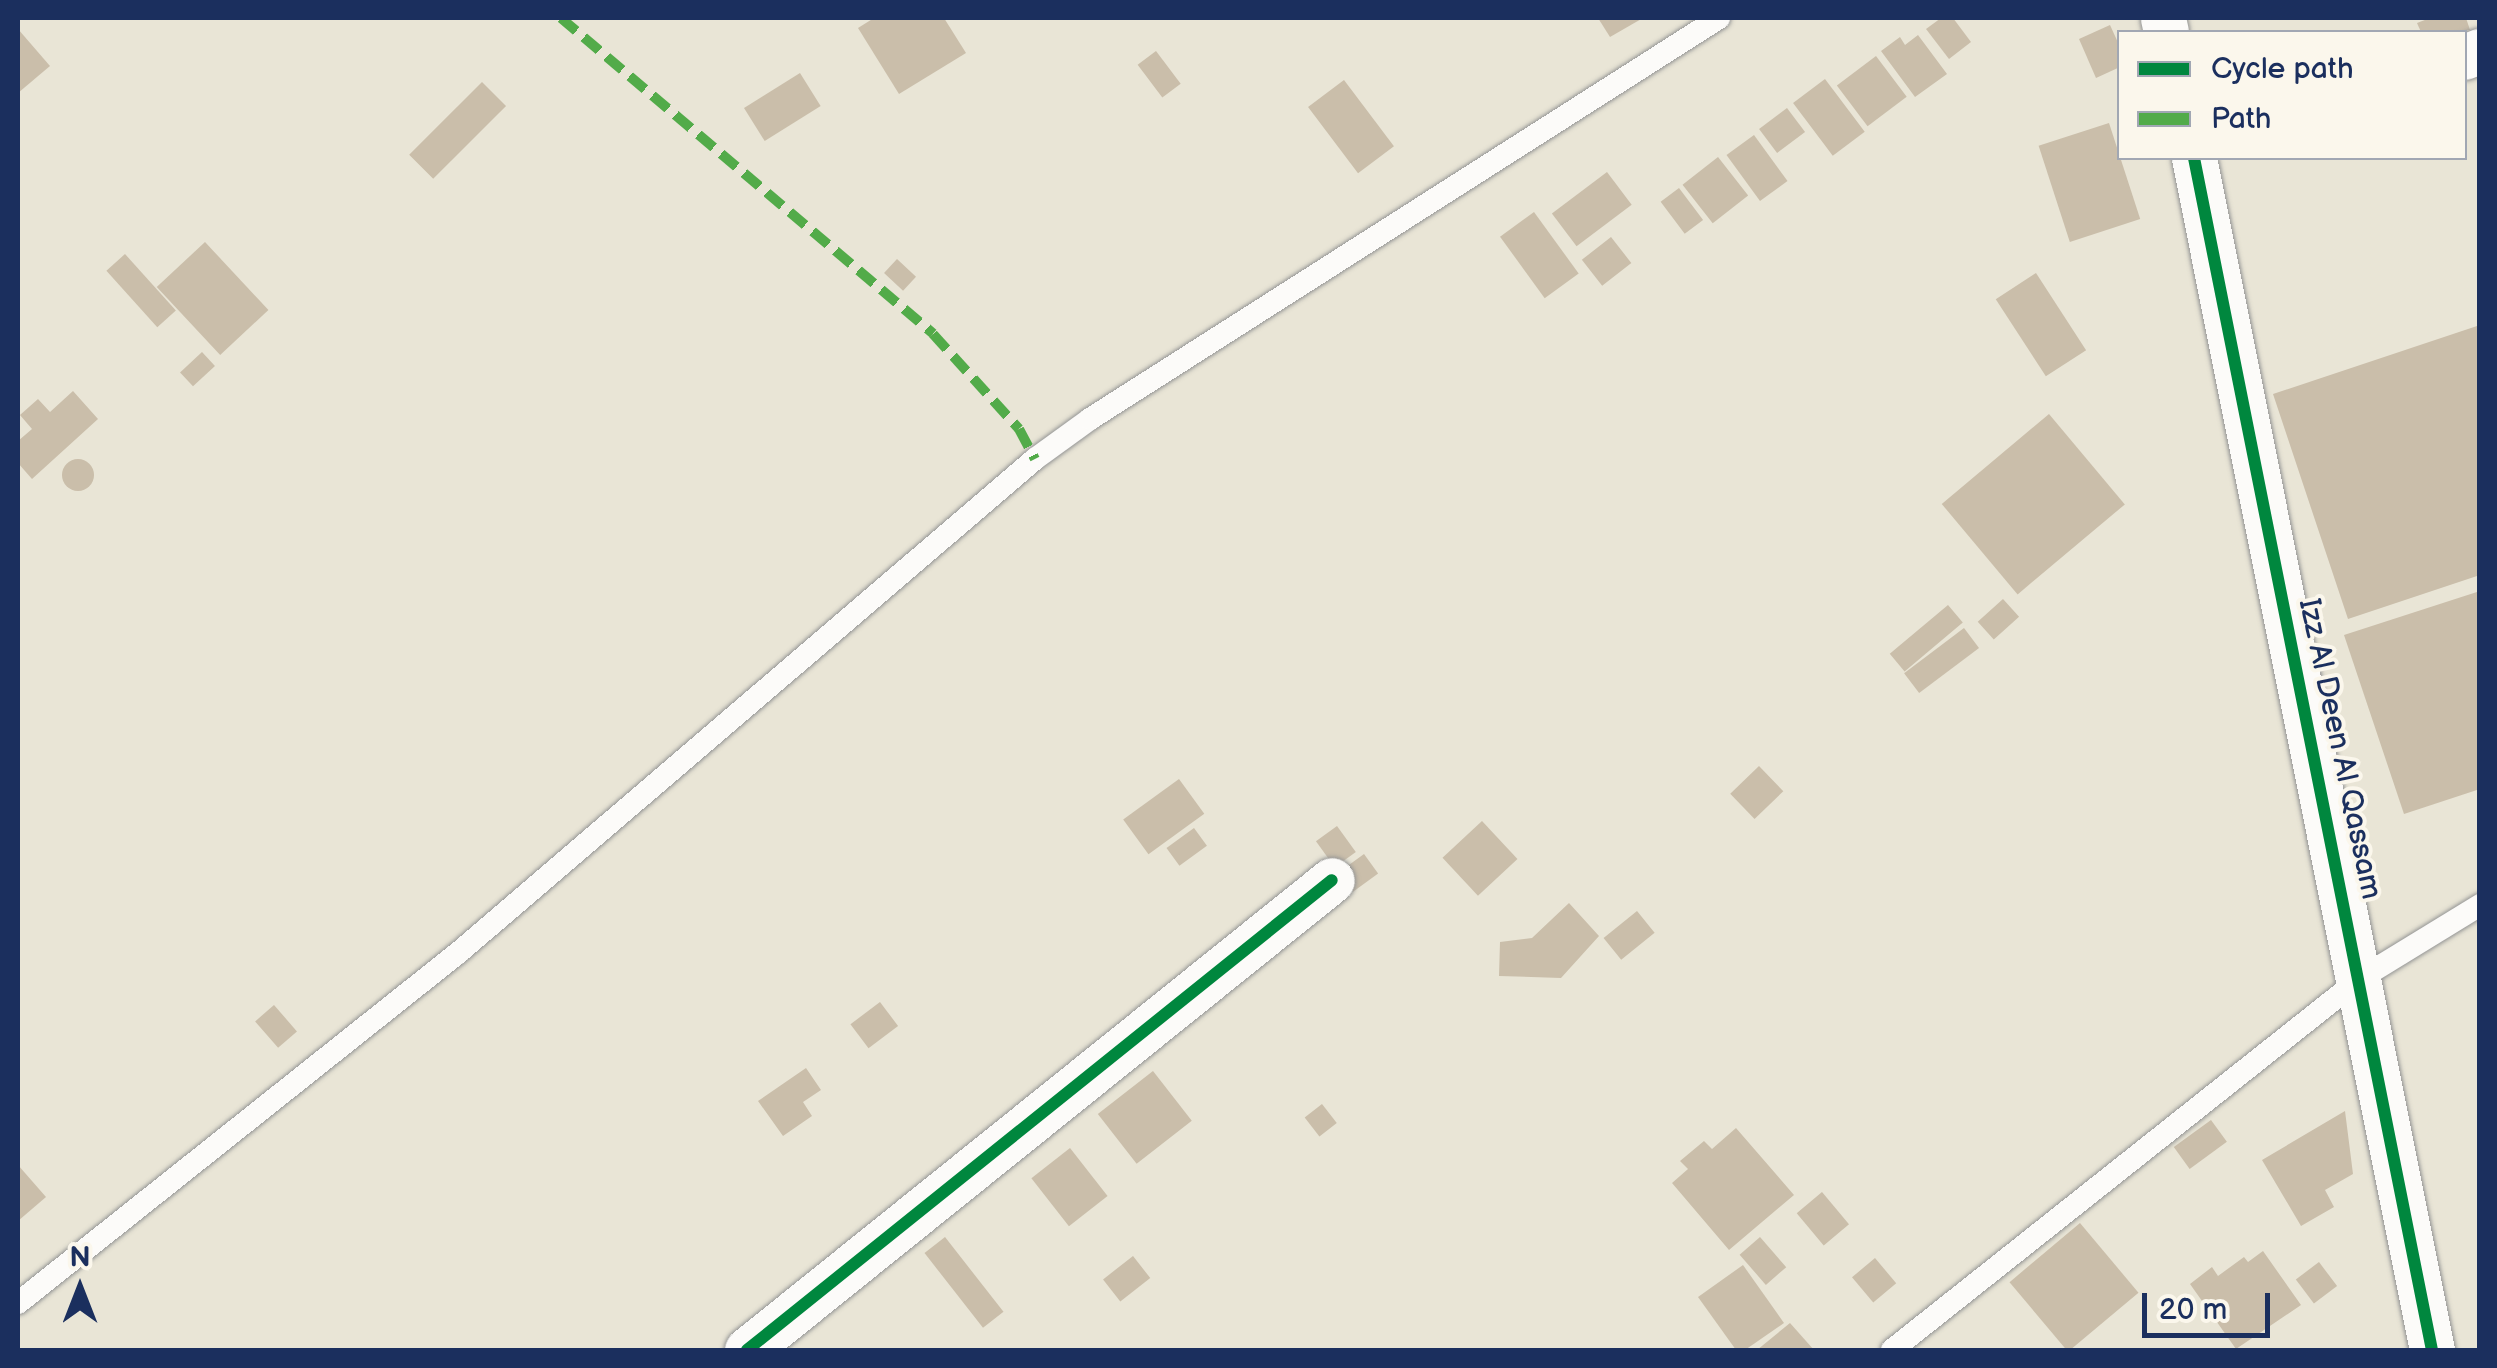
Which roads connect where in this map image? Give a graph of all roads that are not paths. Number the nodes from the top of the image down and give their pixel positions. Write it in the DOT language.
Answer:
graph roads {
  1 [pos="1720,18"];
  2 [pos="2195,160"];
  3 [pos="1332,880"];
  4 [pos="2480,904"];
  5 [pos="2362,978"];
  6 [pos="18,1302"];
  7 [pos="747,1350"];
  8 [pos="1892,1350"];
  9 [pos="2432,1350"];
  1 -- 6 [label="lane"];
  2 -- 5 [label="street, Izz Al Deen Al Qassam"];
  3 -- 7 [label="street"];
  4 -- 5 [label="lane"];
  5 -- 8 [label="lane"];
  5 -- 9 [label="street, Izz Al Deen Al Qassam"];
}
